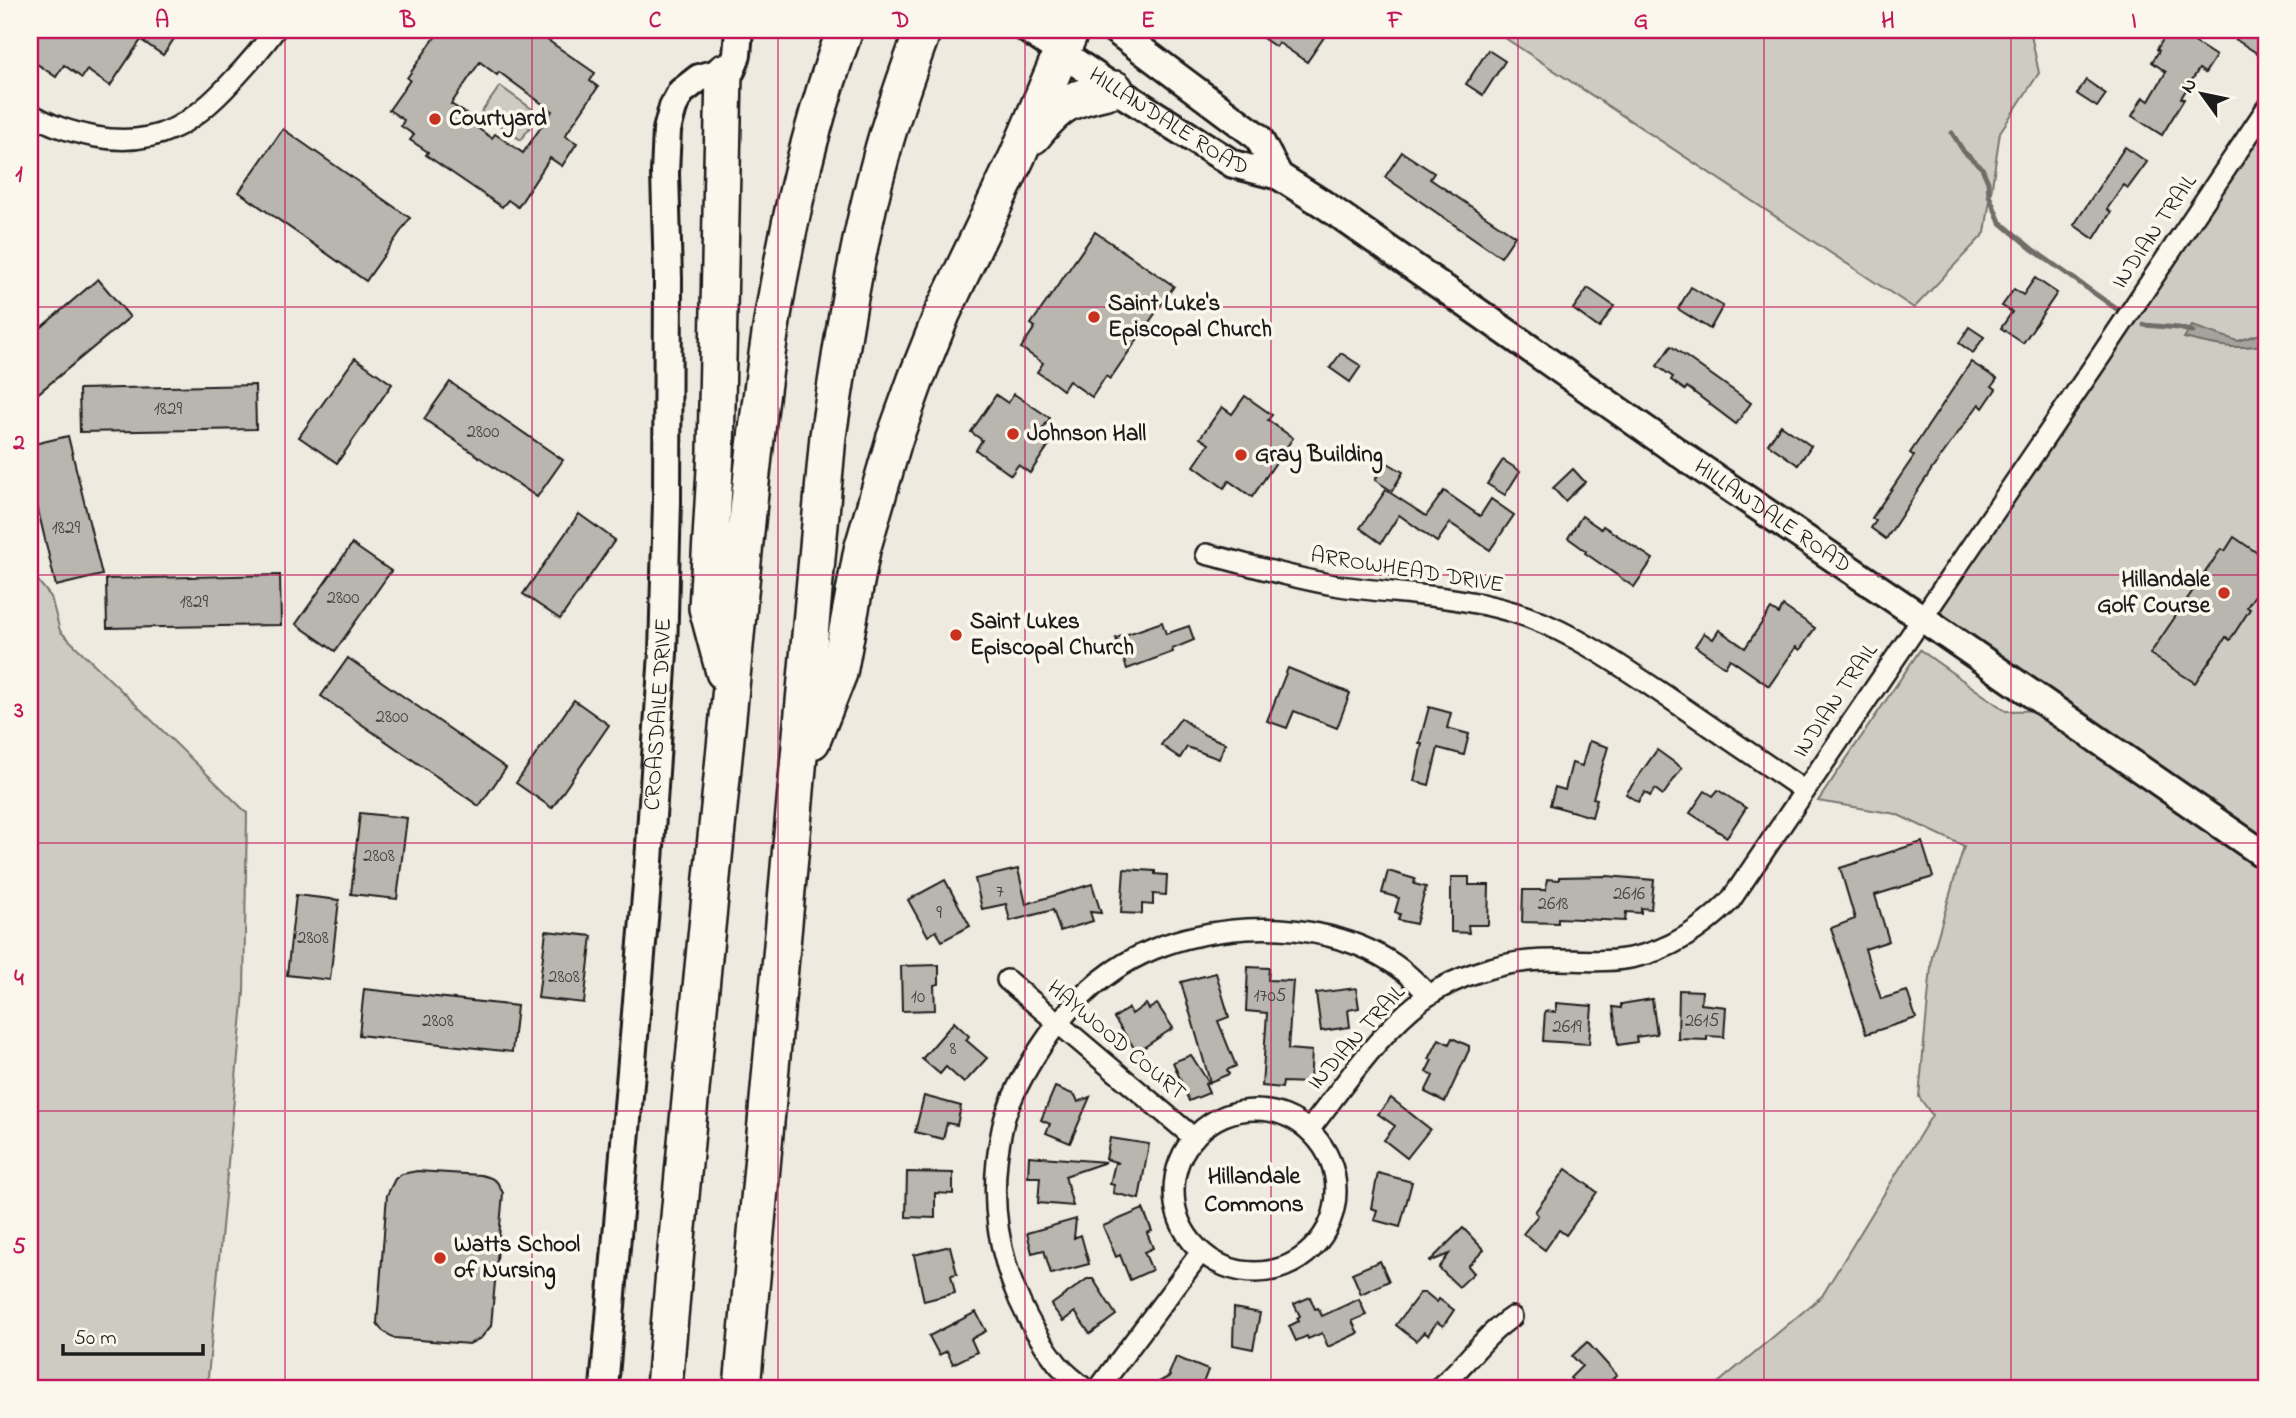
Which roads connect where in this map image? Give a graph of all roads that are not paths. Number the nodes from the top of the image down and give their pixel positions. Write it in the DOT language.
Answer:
graph roads {
  1 [pos="275,30"];
  2 [pos="725,30"];
  3 [pos="739,30"];
  4 [pos="845,30"];
  5 [pos="923,30"];
  6 [pos="1028,30"];
  7 [pos="1115,30"];
  8 [pos="1066,41"];
  9 [pos="724,72"];
  10 [pos="1115,89"];
  11 [pos="2266,108"];
  12 [pos="30,113"];
  13 [pos="1017,158"];
  14 [pos="1279,176"];
  15 [pos="1206,554"];
  16 [pos="1922,618"];
  17 [pos="730,695"];
  18 [pos="797,777"];
  19 [pos="1805,791"];
  20 [pos="2266,856"];
  21 [pos="1007,980"];
  22 [pos="1429,995"];
  23 [pos="1057,1024"];
  24 [pos="1309,1130"];
  25 [pos="1194,1138"];
  26 [pos="1201,1252"];
  27 [pos="1512,1317"];
  28 [pos="604,1388"];
  29 [pos="664,1388"];
  30 [pos="742,1388"];
  31 [pos="1084,1388"];
  32 [pos="1099,1388"];
  33 [pos="1438,1388"];
  1 -- 12 [label="street"];
  2 -- 9 [label="main road"];
  3 -- 9 [label="main road"];
  4 -- 17 [label="highway"];
  5 -- 18 [label="highway"];
  6 -- 8 [label="main road, HILLANDALE ROAD"];
  7 -- 14 [label="main road, HILLANDALE ROAD"];
  8 -- 10 [label="main road, HILLANDALE ROAD"];
  8 -- 13 [label="highway"];
  9 -- 17 [label="highway"];
  9 -- 28 [label="main road, CROASDAILE DRIVE"];
  10 -- 13 [label="highway"];
  10 -- 14 [label="main road, HILLANDALE ROAD"];
  11 -- 16 [label="street, INDIAN TRAIL"];
  13 -- 18 [label="highway"];
  14 -- 16 [label="main road, HILLANDALE ROAD"];
  15 -- 19 [label="street, ARROWHEAD DRIVE"];
  16 -- 19 [label="street, INDIAN TRAIL"];
  16 -- 20 [label="main road, HILLANDALE ROAD"];
  17 -- 29 [label="highway"];
  18 -- 30 [label="highway"];
  19 -- 22 [label="street, INDIAN TRAIL"];
  21 -- 23 [label="street, HAYWOOD COURT"];
  22 -- 23 [label="street"];
  22 -- 24 [label="street, INDIAN TRAIL"];
  23 -- 25 [label="street, HAYWOOD COURT"];
  23 -- 31 [label="street"];
  24 -- 25 [label="street"];
  24 -- 26 [label="street"];
  25 -- 26 [label="street"];
  26 -- 32 [label="street"];
  27 -- 33 [label="street"];
}
